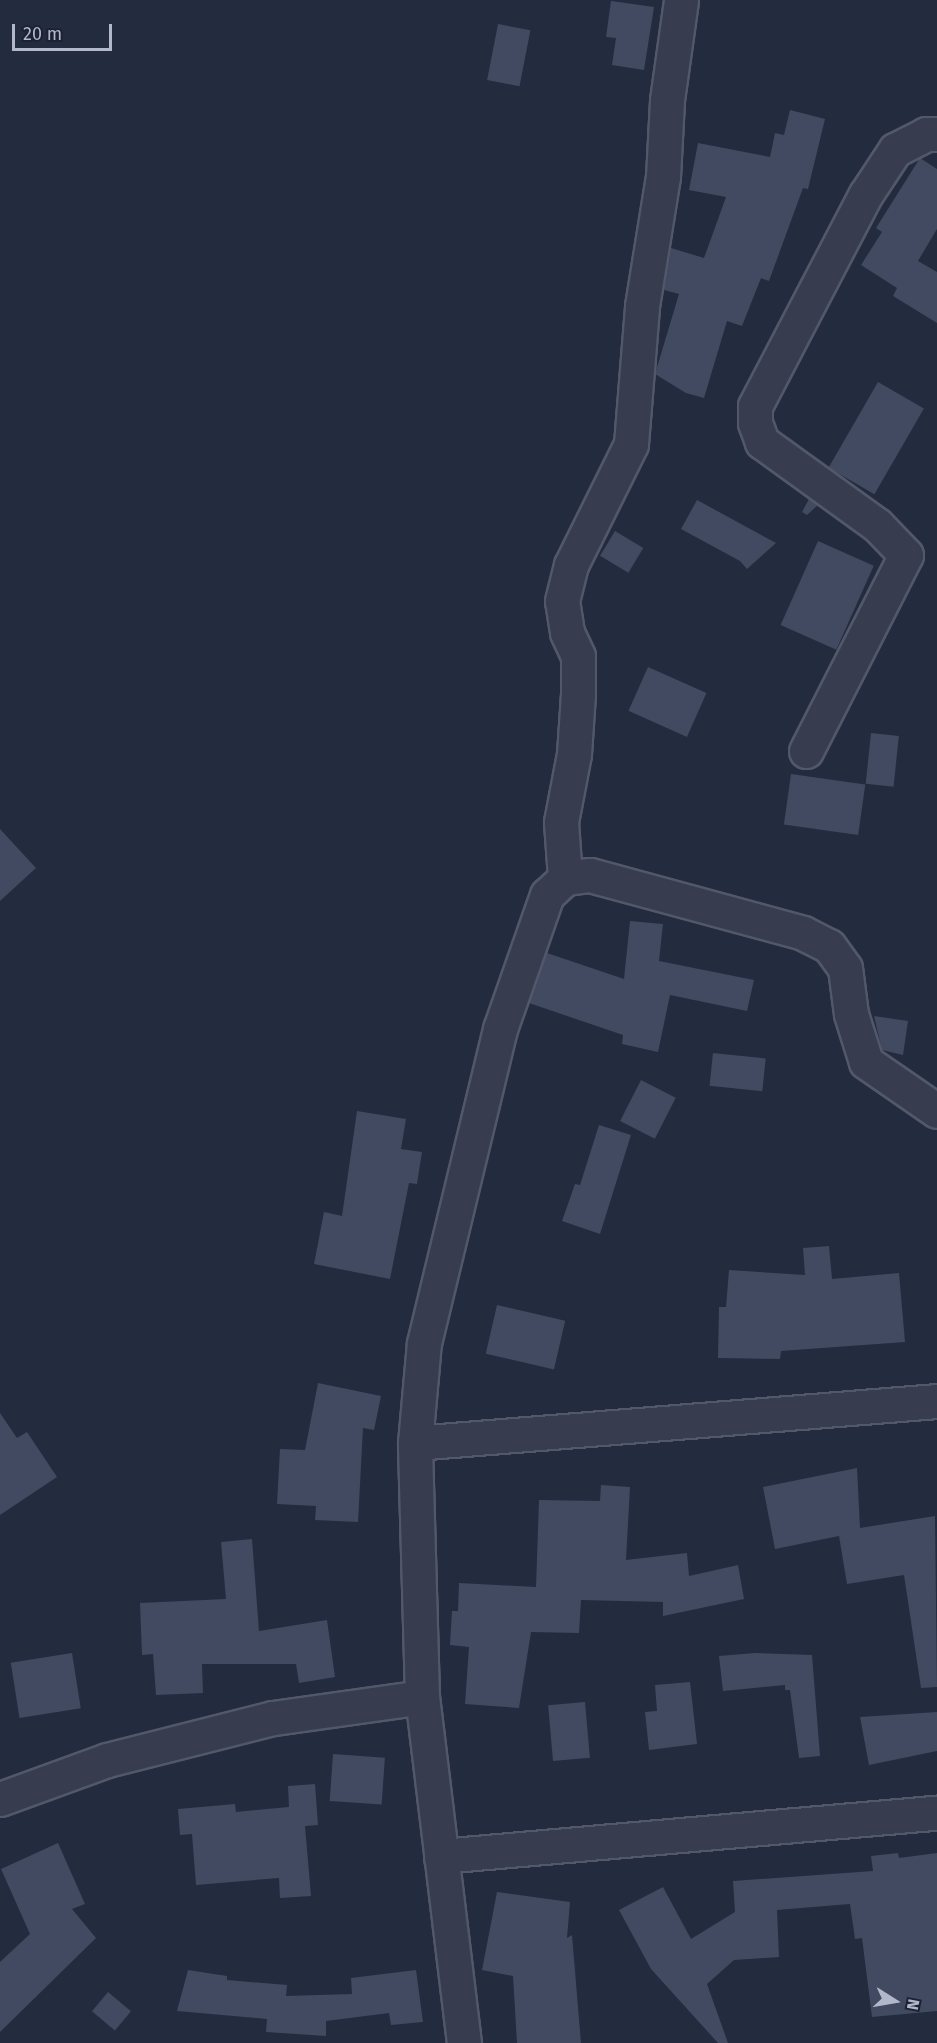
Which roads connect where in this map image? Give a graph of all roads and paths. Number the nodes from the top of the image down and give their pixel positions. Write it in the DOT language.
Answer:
graph roads {
  1 [pos="681,0"];
  2 [pos="937,134"];
  3 [pos="806,751"];
  4 [pos="565,878"];
  5 [pos="937,1110"];
  6 [pos="937,1401"];
  7 [pos="415,1443"];
  8 [pos="422,1697"];
  9 [pos="0,1799"];
  10 [pos="937,1813"];
  11 [pos="441,1856"];
  12 [pos="464,2043"];
  1 -- 4 [label="street"];
  2 -- 3 [label="street"];
  4 -- 5 [label="street"];
  4 -- 7 [label="street"];
  6 -- 7 [label="street"];
  7 -- 8 [label="street"];
  8 -- 9 [label="street"];
  8 -- 11 [label="street"];
  10 -- 11 [label="street"];
  11 -- 12 [label="street"];
}
